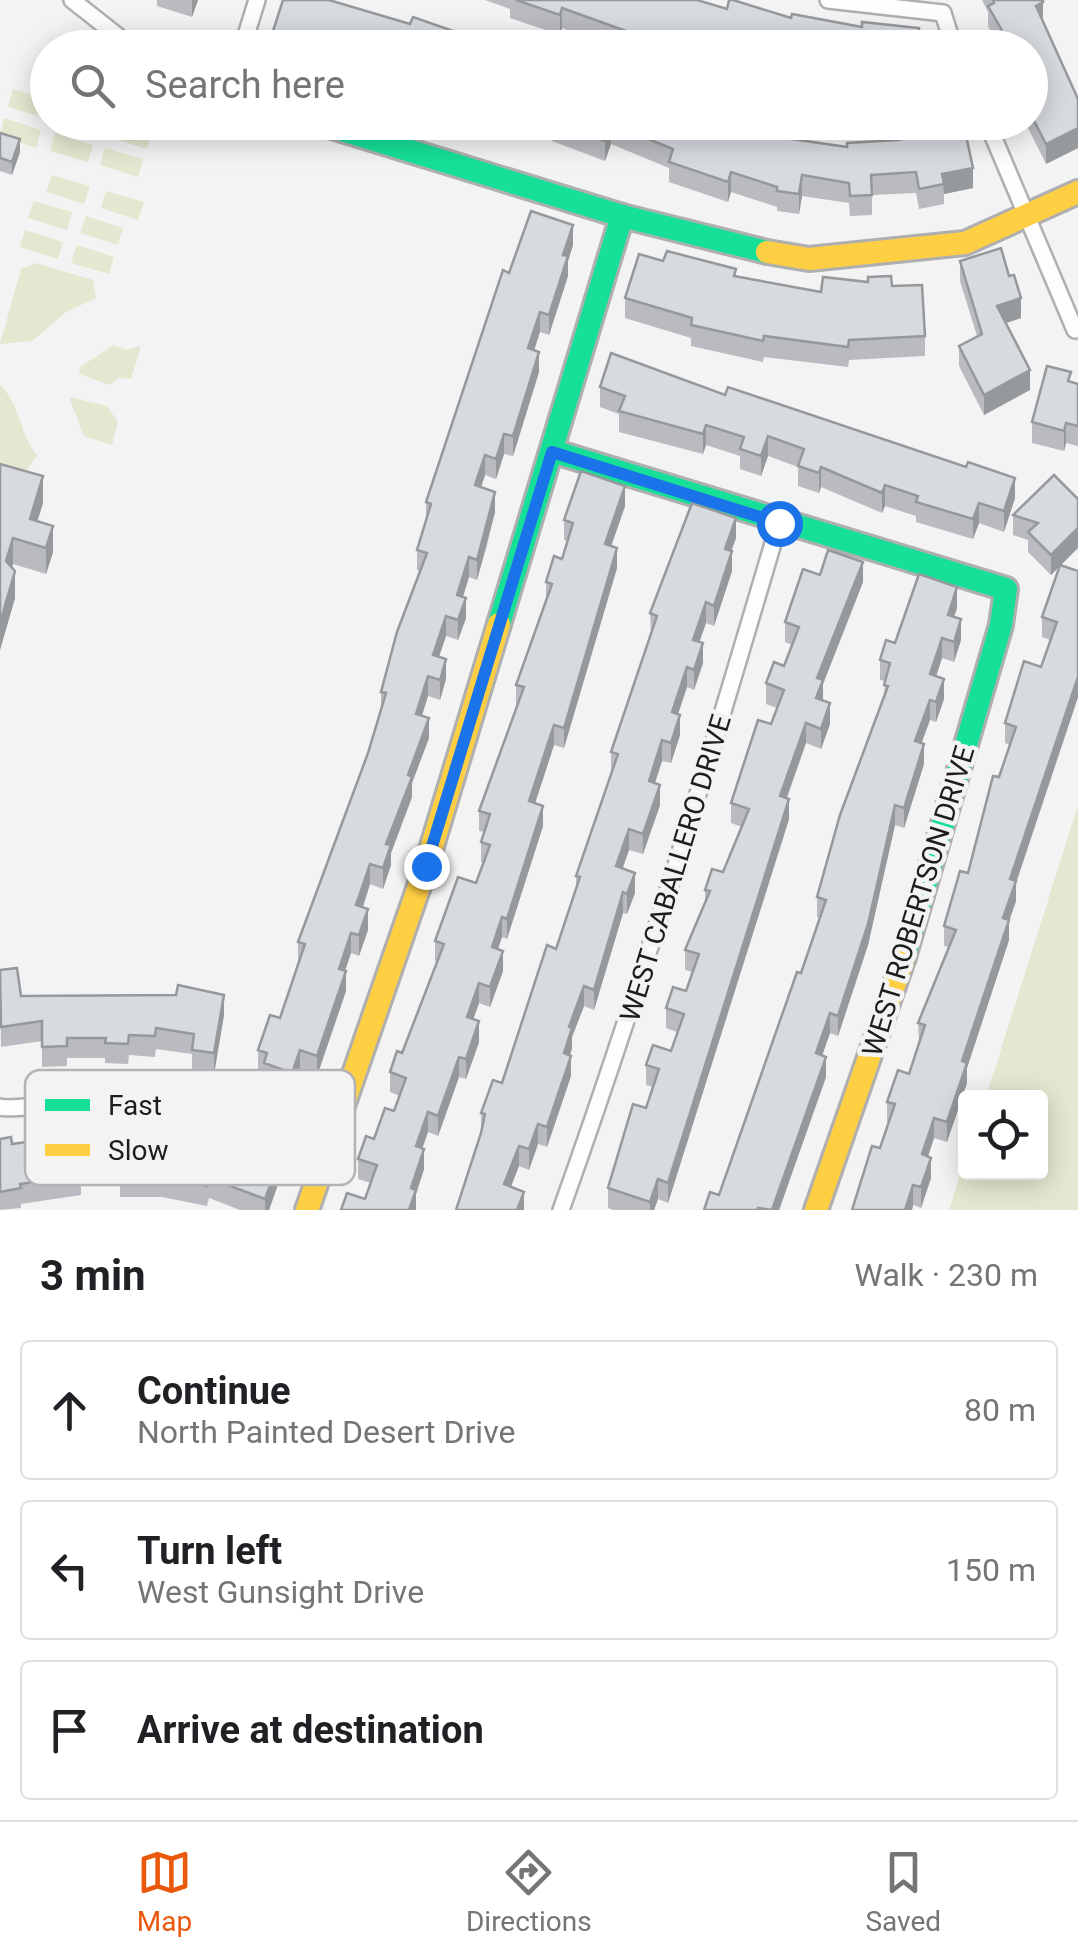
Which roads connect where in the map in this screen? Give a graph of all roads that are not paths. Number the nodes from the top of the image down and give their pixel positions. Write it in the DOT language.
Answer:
graph roads {
  1 [pos="72,0"];
  2 [pos="257,0"];
  3 [pos="828,0"];
  4 [pos="110,30"];
  5 [pos="248,30"];
  6 [pos="948,30"];
  7 [pos="375,140"];
  8 [pos="994,140"];
  9 [pos="1078,192"];
  10 [pos="622,216"];
  11 [pos="1026,217"];
  12 [pos="1076,330"];
  13 [pos="552,452"];
  14 [pos="779,523"];
  15 [pos="355,1072"];
  16 [pos="25,1106"];
  17 [pos="0,1108"];
  18 [pos="316,1185"];
  19 [pos="307,1210"];
  20 [pos="561,1210"];
  21 [pos="816,1210"];
  1 -- 4 [label="street"];
  2 -- 5 [label="street"];
  3 -- 6 [label="street"];
  7 -- 10 [label="street"];
  8 -- 11 [label="street"];
  9 -- 11 [label="street"];
  10 -- 11 [label="street"];
  10 -- 13 [label="street"];
  11 -- 12 [label="street"];
  13 -- 14 [label="street"];
  13 -- 15 [label="street"];
  14 -- 20 [label="street, WEST CABALLERO DRIVE"];
  14 -- 21 [label="street, WEST ROBERTSON DRIVE"];
  16 -- 17 [label="street"];
  18 -- 19 [label="street"];
}
